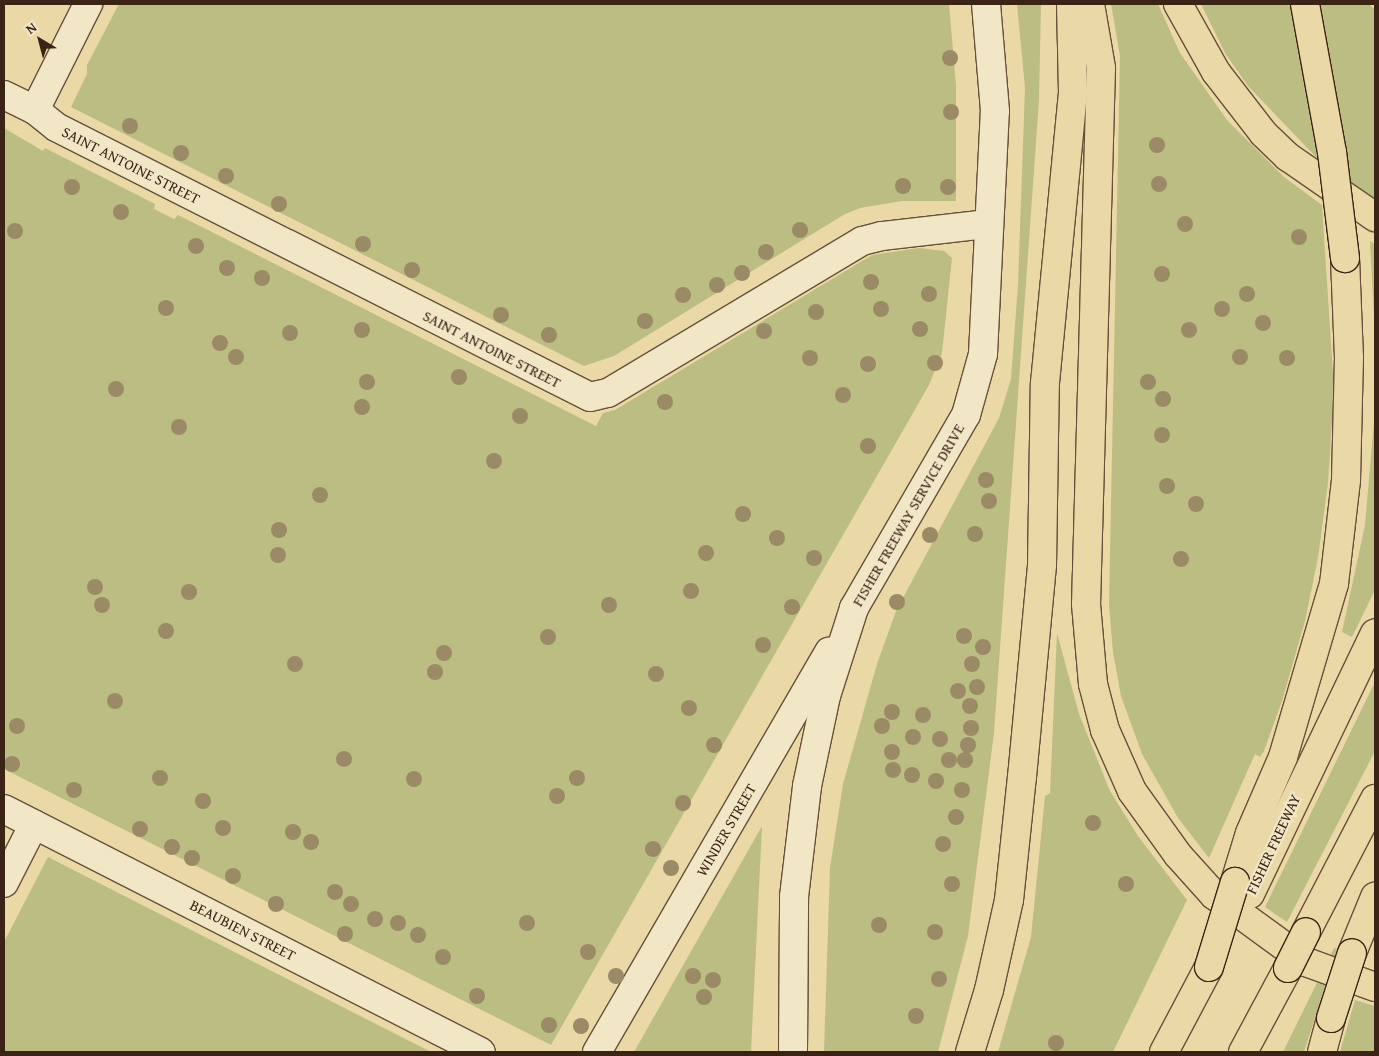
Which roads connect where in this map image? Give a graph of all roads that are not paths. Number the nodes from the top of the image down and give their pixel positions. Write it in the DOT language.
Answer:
graph roads {
  1 [pos="88,4"];
  2 [pos="986,4"];
  3 [pos="1071,4"];
  4 [pos="1090,4"];
  5 [pos="1178,4"];
  6 [pos="1305,4"];
  7 [pos="4,95"];
  8 [pos="35,110"];
  9 [pos="1375,217"];
  10 [pos="987,224"];
  11 [pos="854,608"];
  12 [pos="1375,633"];
  13 [pos="1375,799"];
  14 [pos="4,809"];
  15 [pos="34,824"];
  16 [pos="4,883"];
  17 [pos="1242,888"];
  18 [pos="1375,897"];
  19 [pos="1375,987"];
  20 [pos="481,1052"];
  21 [pos="597,1052"];
  22 [pos="793,1052"];
  23 [pos="970,1052"];
  24 [pos="1164,1052"];
  25 [pos="1243,1052"];
  26 [pos="1322,1052"];
  1 -- 8 [label="street"];
  2 -- 10 [label="street, FISHER FREEWAY SERVICE DRIVE"];
  3 -- 23 [label="highway"];
  4 -- 19 [label="highway"];
  5 -- 9 [label="highway"];
  6 -- 17 [label="highway, bridge"];
  7 -- 8 [label="street, SAINT ANTOINE STREET"];
  8 -- 10 [label="street, SAINT ANTOINE STREET"];
  10 -- 11 [label="street, FISHER FREEWAY SERVICE DRIVE"];
  11 -- 21 [label="street, WINDER STREET"];
  11 -- 22 [label="street, FISHER FREEWAY SERVICE DRIVE"];
  12 -- 17 [label="highway, FISHER FREEWAY"];
  13 -- 25 [label="highway, bridge"];
  14 -- 15 [label="street, BEAUBIEN STREET"];
  15 -- 16 [label="street"];
  15 -- 20 [label="street, BEAUBIEN STREET"];
  17 -- 24 [label="highway, bridge"];
  18 -- 26 [label="highway, bridge"];
}
